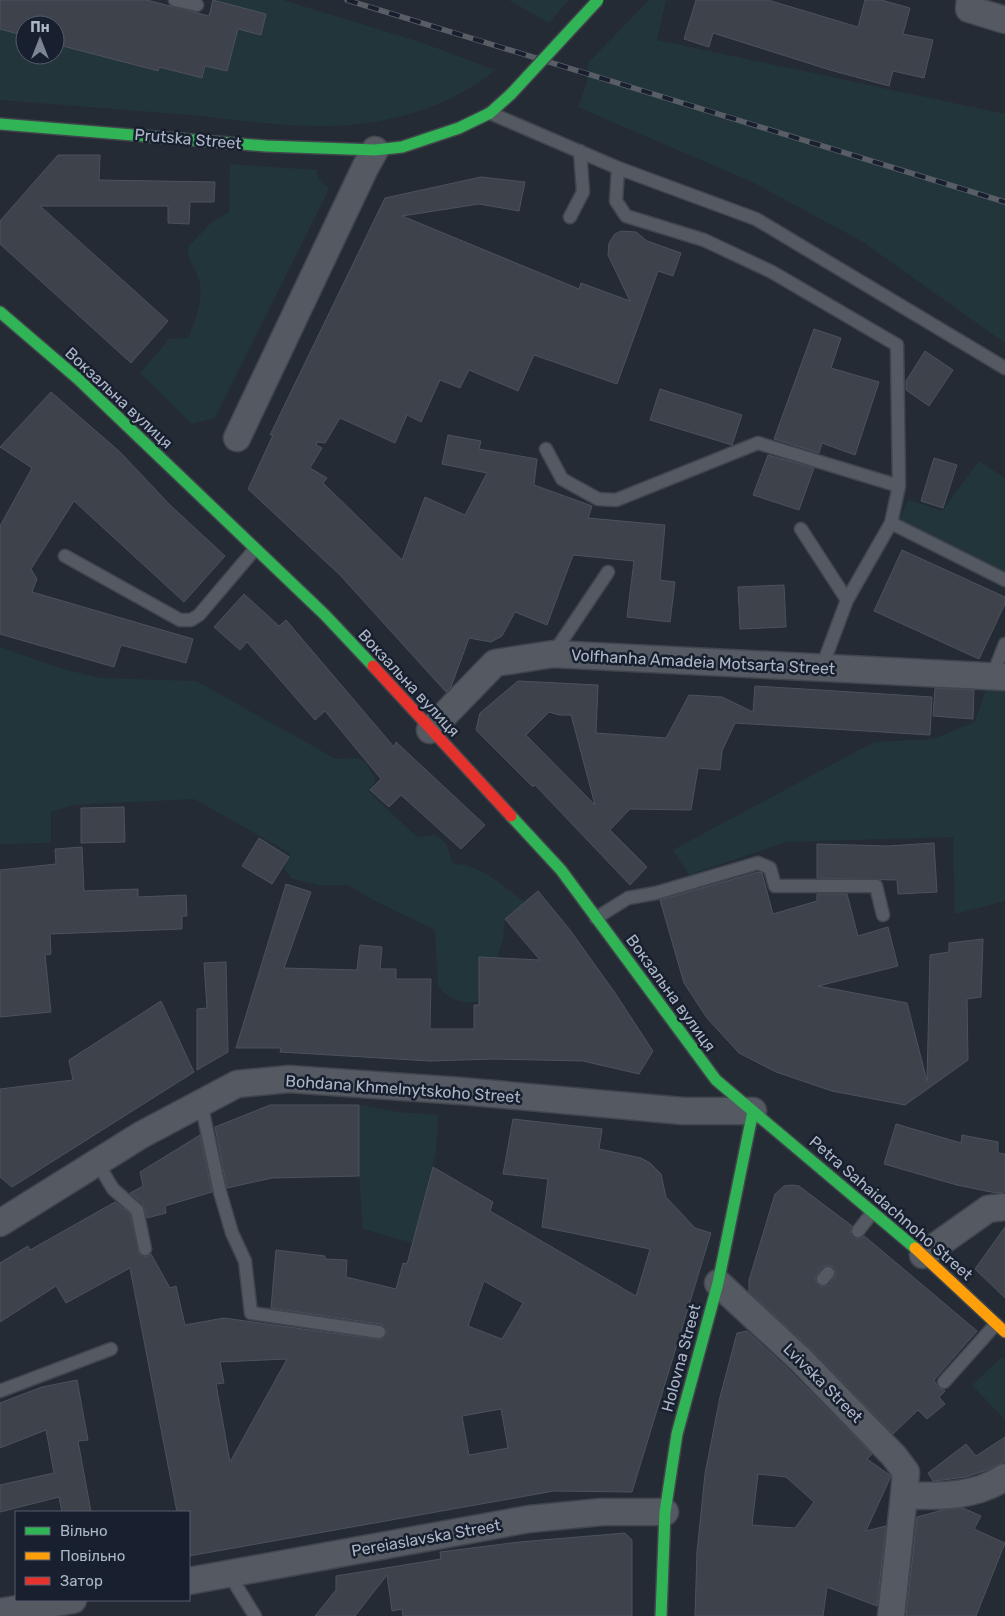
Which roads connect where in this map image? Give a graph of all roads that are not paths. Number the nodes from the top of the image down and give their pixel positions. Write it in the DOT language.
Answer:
graph roads {
  1 [pos="175,0"];
  2 [pos="598,0"];
  3 [pos="970,0"];
  4 [pos="197,5"];
  5 [pos="1005,20"];
  6 [pos="490,113"];
  7 [pos="0,124"];
  8 [pos="375,150"];
  9 [pos="580,151"];
  10 [pos="618,168"];
  11 [pos="570,217"];
  12 [pos="0,312"];
  13 [pos="1005,368"];
  14 [pos="236,438"];
  15 [pos="546,449"];
  16 [pos="899,486"];
  17 [pos="891,523"];
  18 [pos="800,529"];
  19 [pos="256,549"];
  20 [pos="65,556"];
  21 [pos="608,572"];
  22 [pos="1005,580"];
  23 [pos="847,600"];
  24 [pos="1005,644"];
  25 [pos="553,654"];
  26 [pos="822,667"];
  27 [pos="999,677"];
  28 [pos="430,730"];
  29 [pos="883,915"];
  30 [pos="596,918"];
  31 [pos="201,1103"];
  32 [pos="753,1111"];
  33 [pos="97,1162"];
  34 [pos="1005,1208"];
  35 [pos="872,1213"];
  36 [pos="0,1223"];
  37 [pos="858,1231"];
  38 [pos="145,1249"];
  39 [pos="923,1255"];
  40 [pos="718,1283"];
  41 [pos="1001,1328"];
  42 [pos="379,1332"];
  43 [pos="112,1349"];
  44 [pos="944,1382"];
  45 [pos="0,1391"];
  46 [pos="1004,1480"];
  47 [pos="904,1495"];
  48 [pos="665,1512"];
  49 [pos="229,1574"];
  50 [pos="190,1581"];
  51 [pos="67,1601"];
  52 [pos="0,1612"];
  53 [pos="255,1616"];
  54 [pos="661,1616"];
  55 [pos="891,1616"];
  1 -- 4 [label="lane"];
  2 -- 6 [label="main road, Prutska Street, bridge"];
  3 -- 5 [label="street"];
  6 -- 8 [label="main road, Prutska Street"];
  6 -- 9 [label="lane"];
  7 -- 8 [label="main road, Prutska Street"];
  8 -- 14 [label="street"];
  9 -- 10 [label="lane"];
  9 -- 11 [label="lane"];
  10 -- 13 [label="lane"];
  10 -- 16 [label="lane"];
  12 -- 19 [label="main road, Вокзальна вулиця"];
  15 -- 16 [label="lane"];
  16 -- 17 [label="lane"];
  17 -- 22 [label="lane"];
  17 -- 23 [label="lane"];
  18 -- 23 [label="lane"];
  19 -- 20 [label="lane"];
  19 -- 28 [label="main road, Вокзальна вулиця"];
  21 -- 25 [label="lane"];
  23 -- 26 [label="lane"];
  24 -- 27 [label="lane"];
  25 -- 26 [label="street, Volfhanha Amadeia Motsarta Street"];
  25 -- 28 [label="street, Volfhanha Amadeia Motsarta Street"];
  26 -- 27 [label="street, Volfhanha Amadeia Motsarta Street"];
  28 -- 30 [label="main road, Вокзальна вулиця"];
  29 -- 30 [label="lane"];
  30 -- 32 [label="main road, Вокзальна вулиця"];
  31 -- 32 [label="street, Bohdana Khmelnytskoho Street"];
  31 -- 33 [label="street, Bohdana Khmelnytskoho Street"];
  31 -- 42 [label="lane"];
  32 -- 35 [label="main road, Petra Sahaidachnoho Street"];
  32 -- 40 [label="main road, Holovna Street"];
  33 -- 36 [label="street, Bohdana Khmelnytskoho Street"];
  33 -- 38 [label="lane"];
  34 -- 39 [label="street"];
  35 -- 37 [label="lane"];
  35 -- 39 [label="main road, Petra Sahaidachnoho Street"];
  39 -- 41 [label="main road, Petra Sahaidachnoho Street"];
  40 -- 47 [label="street, Lvivska Street"];
  40 -- 48 [label="main road, Holovna Street"];
  41 -- 44 [label="lane"];
  43 -- 45 [label="lane"];
  46 -- 47 [label="street"];
  47 -- 55 [label="street, Lvivska Street"];
  48 -- 49 [label="street, Pereiaslavska Street"];
  48 -- 54 [label="main road, Holovna Street"];
  49 -- 50 [label="street, Pereiaslavska Street"];
  49 -- 53 [label="lane"];
  51 -- 52 [label="street"];
}
